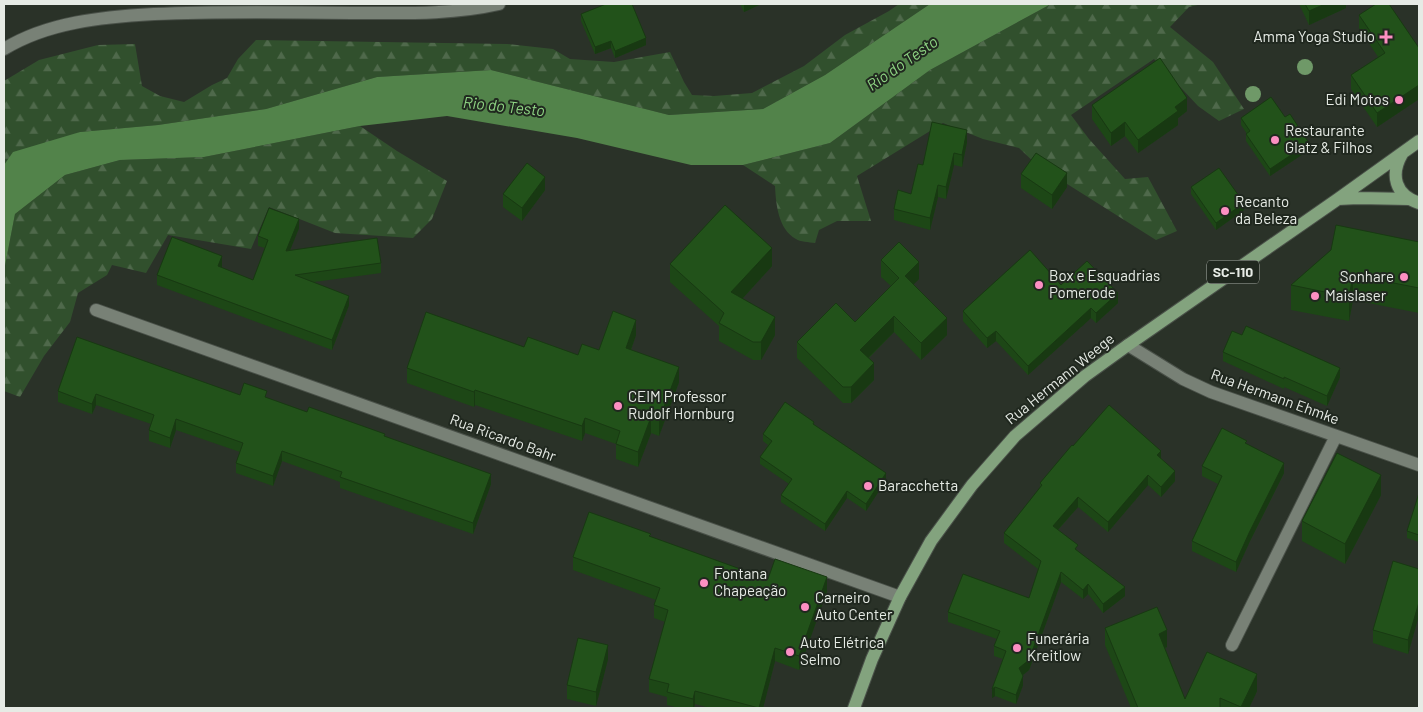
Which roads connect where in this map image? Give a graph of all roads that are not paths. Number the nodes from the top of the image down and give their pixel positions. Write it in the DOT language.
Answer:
graph roads {
  1 [pos="499,4"];
  2 [pos="4,49"];
  3 [pos="1416,144"];
  4 [pos="1338,199"];
  5 [pos="1416,202"];
  6 [pos="96,310"];
  7 [pos="1128,345"];
  8 [pos="1336,436"];
  9 [pos="1419,465"];
  10 [pos="900,597"];
  11 [pos="1232,646"];
  12 [pos="854,708"];
  1 -- 2 [label="street"];
  3 -- 4 [label="main road, Rua Hermann Weege / SC-110"];
  3 -- 5 [label="main road"];
  4 -- 5 [label="main road"];
  4 -- 7 [label="main road, Rua Hermann Weege / SC-110"];
  6 -- 10 [label="street, Rua Ricardo Bahr"];
  7 -- 8 [label="street, Rua Hermann Ehmke"];
  7 -- 10 [label="main road, Rua Hermann Weege / SC-110"];
  8 -- 9 [label="street, Rua Hermann Ehmke"];
  8 -- 11 [label="street"];
  10 -- 12 [label="main road, Rua Hermann Weege / SC-110"];
}
